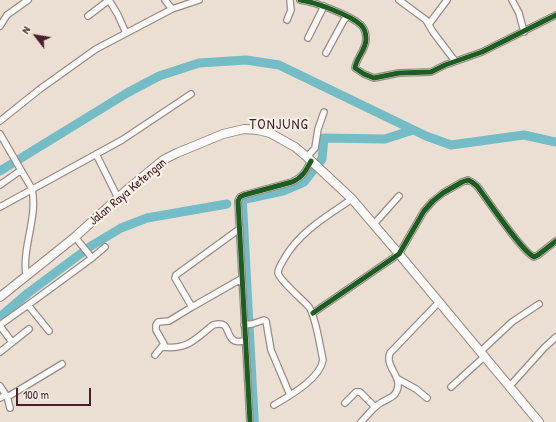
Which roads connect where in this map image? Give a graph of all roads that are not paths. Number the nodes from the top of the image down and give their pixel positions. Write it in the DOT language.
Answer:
graph roads {
  1 [pos="28,0"];
  2 [pos="109,0"];
  3 [pos="166,0"];
  4 [pos="199,0"];
  5 [pos="300,0"];
  6 [pos="399,0"];
  7 [pos="447,0"];
  8 [pos="512,0"];
  9 [pos="311,1"];
  10 [pos="290,2"];
  11 [pos="172,9"];
  12 [pos="321,10"];
  13 [pos="88,16"];
  14 [pos="556,16"];
  15 [pos="287,20"];
  16 [pos="345,21"];
  17 [pos="429,24"];
  18 [pos="0,26"];
  19 [pos="524,32"];
  20 [pos="126,33"];
  21 [pos="308,38"];
  22 [pos="326,53"];
  23 [pos="455,61"];
  24 [pos="190,94"];
  25 [pos="324,112"];
  26 [pos="0,121"];
  27 [pos="0,134"];
  28 [pos="96,154"];
  29 [pos="311,160"];
  30 [pos="21,170"];
  31 [pos="0,185"];
  32 [pos="32,189"];
  33 [pos="399,196"];
  34 [pos="118,198"];
  35 [pos="352,199"];
  36 [pos="0,207"];
  37 [pos="374,224"];
  38 [pos="238,230"];
  39 [pos="74,237"];
  40 [pos="556,242"];
  41 [pos="105,246"];
  42 [pos="399,254"];
  43 [pos="90,256"];
  44 [pos="26,275"];
  45 [pos="241,279"];
  46 [pos="0,297"];
  47 [pos="439,302"];
  48 [pos="539,304"];
  49 [pos="28,305"];
  50 [pos="192,308"];
  51 [pos="312,313"];
  52 [pos="248,324"];
  53 [pos="0,326"];
  54 [pos="29,329"];
  55 [pos="49,330"];
  56 [pos="556,337"];
  57 [pos="245,341"];
  58 [pos="12,342"];
  59 [pos="163,347"];
  60 [pos="0,352"];
  61 [pos="482,354"];
  62 [pos="155,355"];
  63 [pos="62,364"];
  64 [pos="398,379"];
  65 [pos="0,386"];
  66 [pos="509,387"];
  67 [pos="451,388"];
  68 [pos="7,395"];
  69 [pos="290,395"];
  70 [pos="0,398"];
  71 [pos="427,398"];
  72 [pos="344,403"];
  73 [pos="274,405"];
  74 [pos="375,407"];
  75 [pos="10,408"];
  76 [pos="250,422"];
  77 [pos="361,422"];
  78 [pos="539,422"];
  1 -- 18 [label="street"];
  2 -- 13 [label="street"];
  2 -- 20 [label="street"];
  3 -- 11 [label="street"];
  4 -- 11 [label="street"];
  5 -- 9 [label="street"];
  6 -- 17 [label="street"];
  7 -- 17 [label="street"];
  8 -- 19 [label="street"];
  9 -- 12 [label="street"];
  10 -- 15 [label="street"];
  11 -- 20 [label="street"];
  12 -- 16 [label="street"];
  12 -- 21 [label="street"];
  14 -- 19 [label="street"];
  16 -- 22 [label="street"];
  16 -- 23 [label="street"];
  17 -- 23 [label="street"];
  19 -- 23 [label="street"];
  20 -- 26 [label="street"];
  24 -- 28 [label="street"];
  25 -- 29 [label="street"];
  27 -- 30 [label="street"];
  28 -- 32 [label="street"];
  28 -- 34 [label="street"];
  29 -- 34 [label="highway, Jalan Raya Ketengan"];
  29 -- 35 [label="highway, Jalan Raya Ketengan"];
  29 -- 38 [label="street"];
  30 -- 31 [label="street"];
  30 -- 32 [label="street"];
  32 -- 36 [label="street"];
  32 -- 44 [label="street"];
  33 -- 37 [label="street"];
  34 -- 39 [label="highway, Jalan Raya Ketengan"];
  35 -- 37 [label="highway, Jalan Raya Ketengan"];
  35 -- 51 [label="street"];
  37 -- 42 [label="highway, Jalan Raya Ketengan"];
  38 -- 45 [label="street"];
  38 -- 50 [label="street"];
  39 -- 43 [label="street"];
  39 -- 44 [label="highway, Jalan Raya Ketengan"];
  40 -- 42 [label="street"];
  41 -- 43 [label="street"];
  42 -- 47 [label="highway, Jalan Raya Ketengan"];
  42 -- 51 [label="street"];
  43 -- 49 [label="street"];
  44 -- 46 [label="highway, Jalan Raya Ketengan"];
  45 -- 50 [label="street"];
  45 -- 52 [label="street"];
  47 -- 61 [label="highway, Jalan Raya Ketengan"];
  47 -- 64 [label="street"];
  48 -- 61 [label="street"];
  49 -- 53 [label="street"];
  49 -- 55 [label="street"];
  50 -- 59 [label="street"];
  51 -- 69 [label="street"];
  52 -- 57 [label="street"];
  52 -- 69 [label="street"];
  53 -- 58 [label="street"];
  54 -- 58 [label="street"];
  56 -- 66 [label="street"];
  57 -- 59 [label="street"];
  57 -- 76 [label="street"];
  58 -- 60 [label="street"];
  59 -- 62 [label="street"];
  61 -- 66 [label="highway, Jalan Raya Ketengan"];
  61 -- 67 [label="street"];
  63 -- 68 [label="street"];
  64 -- 71 [label="street"];
  64 -- 74 [label="street"];
  65 -- 68 [label="street"];
  66 -- 78 [label="highway, Jalan Raya Ketengan"];
  68 -- 70 [label="street"];
  68 -- 75 [label="street"];
  69 -- 73 [label="street"];
  72 -- 74 [label="street"];
  74 -- 77 [label="street"];
}
